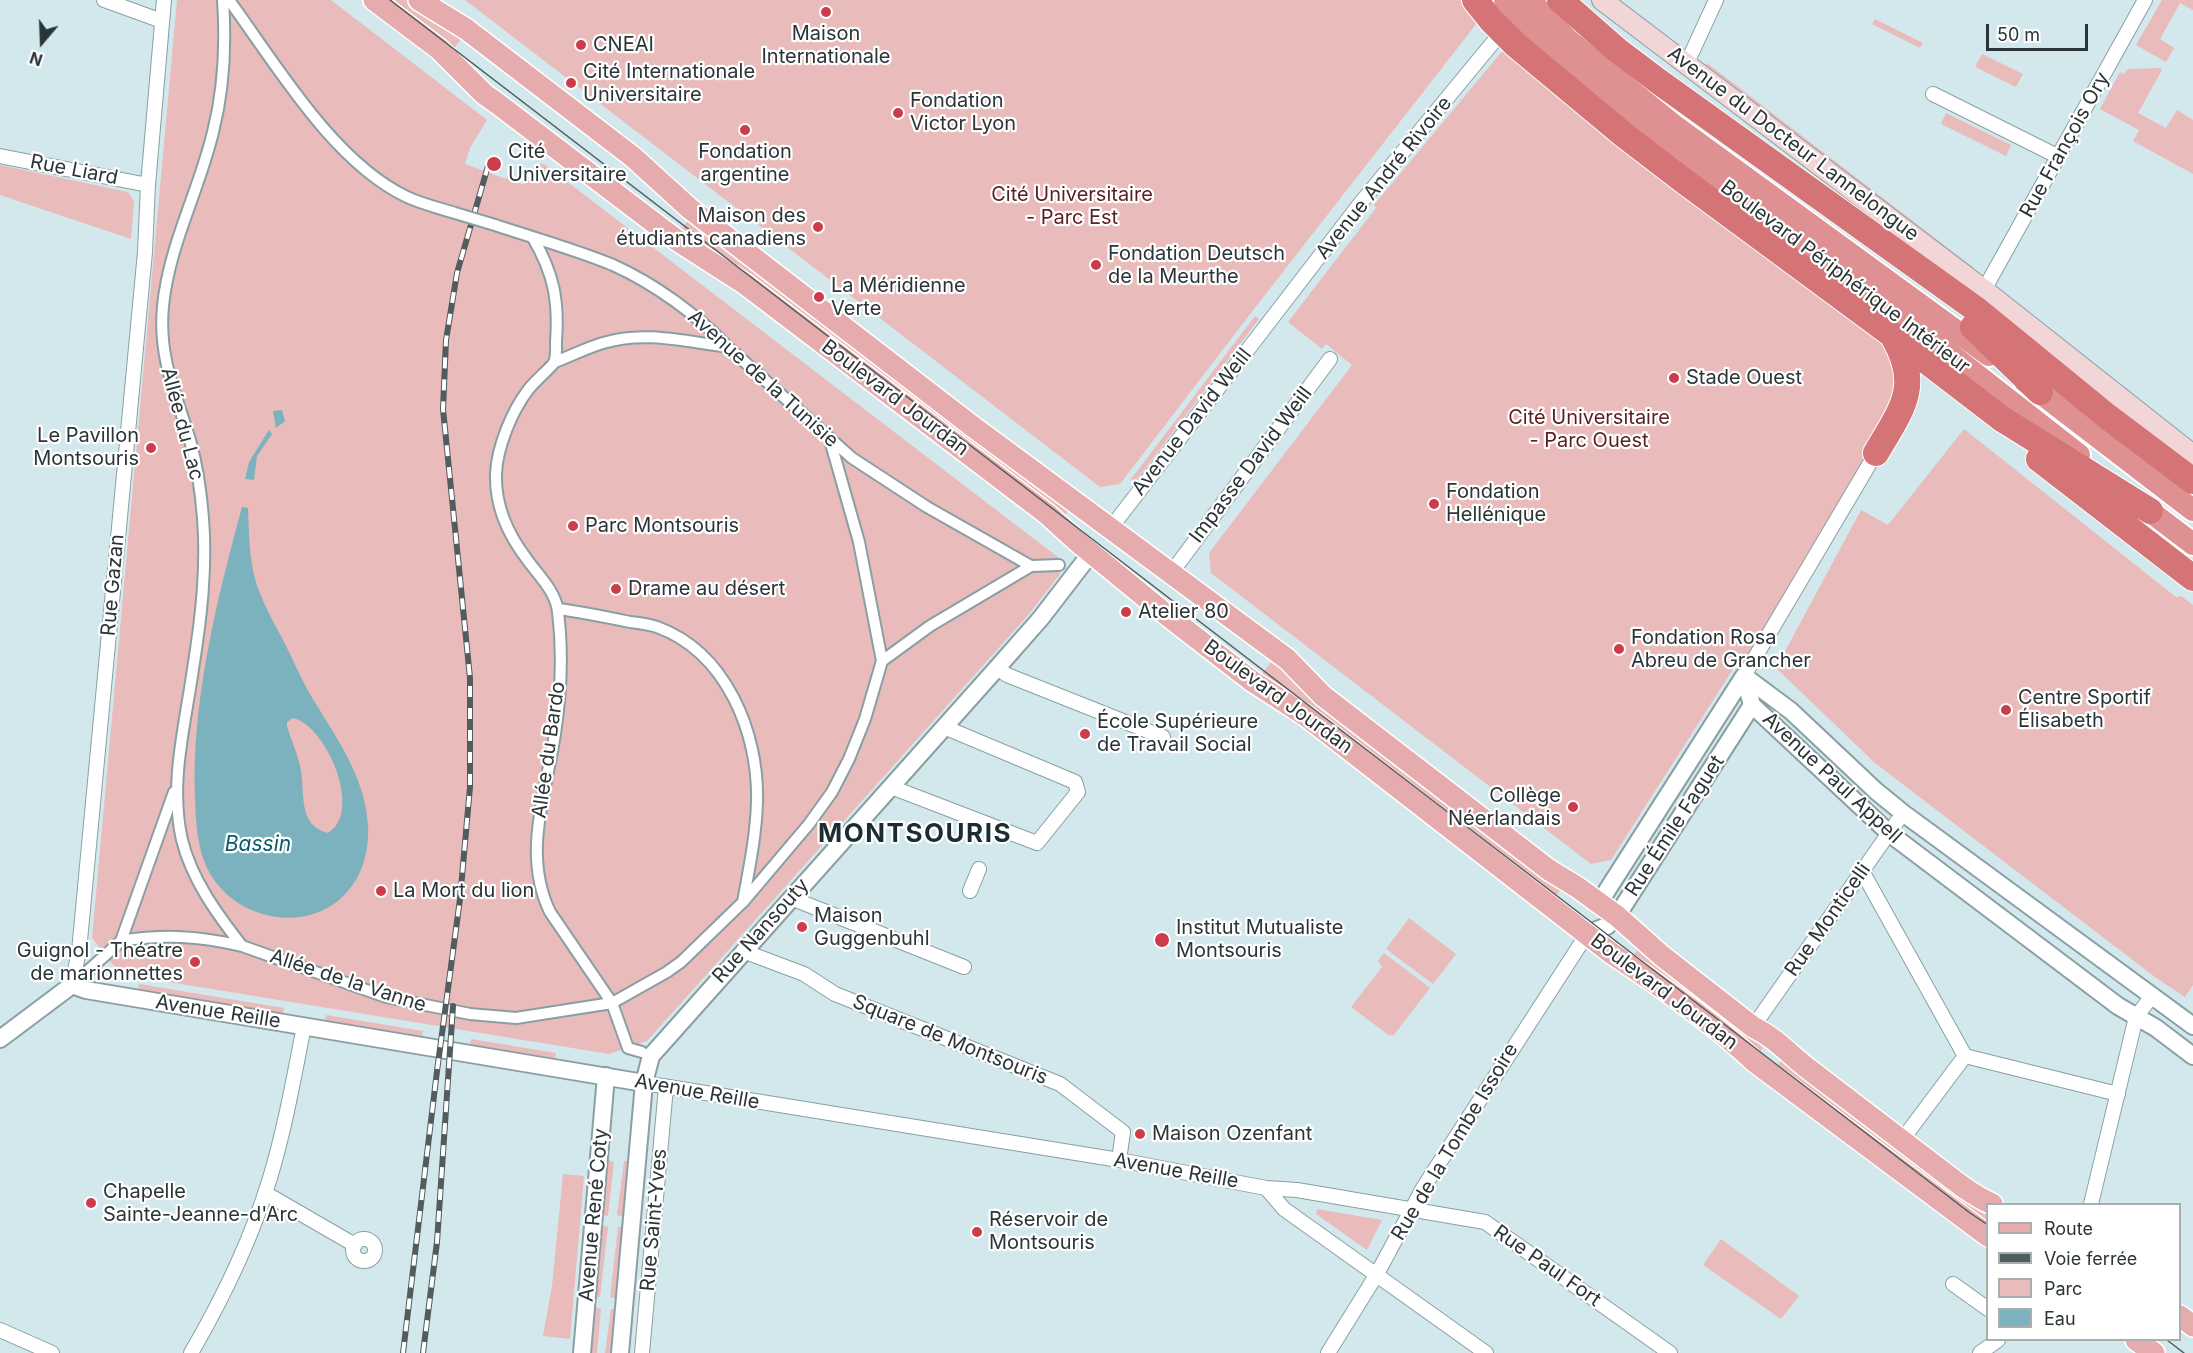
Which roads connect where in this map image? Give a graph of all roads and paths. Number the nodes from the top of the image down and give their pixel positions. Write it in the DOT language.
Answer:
graph roads {
  1 [pos="104,0"];
  2 [pos="164,0"];
  3 [pos="223,0"];
  4 [pos="229,0"];
  5 [pos="374,0"];
  6 [pos="419,0"];
  7 [pos="1475,0"];
  8 [pos="1505,0"];
  9 [pos="1530,0"];
  10 [pos="1560,0"];
  11 [pos="1602,0"];
  12 [pos="1716,0"];
  13 [pos="2145,0"];
  14 [pos="162,21"];
  15 [pos="1495,40"];
  16 [pos="1687,63"];
  17 [pos="1933,94"];
  18 [pos="0,156"];
  19 [pos="2059,157"];
  20 [pos="1798,180"];
  21 [pos="148,185"];
  22 [pos="533,238"];
  23 [pos="1984,290"];
  24 [pos="1274,316"];
  25 [pos="1890,333"];
  26 [pos="728,347"];
  27 [pos="1330,359"];
  28 [pos="555,362"];
  29 [pos="2040,392"];
  30 [pos="2002,419"];
  31 [pos="830,440"];
  32 [pos="1876,453"];
  33 [pos="2193,455"];
  34 [pos="2193,481"];
  35 [pos="2193,510"];
  36 [pos="2150,511"];
  37 [pos="1110,529"];
  38 [pos="2193,544"];
  39 [pos="1091,553"];
  40 [pos="1059,565"];
  41 [pos="1031,566"];
  42 [pos="1172,572"];
  43 [pos="2193,578"];
  44 [pos="558,609"];
  45 [pos="882,661"];
  46 [pos="997,668"];
  47 [pos="1744,676"];
  48 [pos="1752,705"];
  49 [pos="944,727"];
  50 [pos="1163,737"];
  51 [pos="176,786"];
  52 [pos="891,787"];
  53 [pos="1903,813"];
  54 [pos="1889,832"];
  55 [pos="979,868"];
  56 [pos="1862,872"];
  57 [pos="970,891"];
  58 [pos="791,898"];
  59 [pos="743,902"];
  60 [pos="1599,903"];
  61 [pos="1617,916"];
  62 [pos="1587,934"];
  63 [pos="121,941"];
  64 [pos="242,946"];
  65 [pos="743,951"];
  66 [pos="964,967"];
  67 [pos="72,985"];
  68 [pos="2152,996"];
  69 [pos="612,1003"];
  70 [pos="2136,1017"];
  71 [pos="304,1026"];
  72 [pos="2193,1026"];
  73 [pos="1753,1027"];
  74 [pos="0,1039"];
  75 [pos="642,1052"];
  76 [pos="1965,1056"];
  77 [pos="2193,1056"];
  78 [pos="606,1076"];
  79 [pos="644,1083"];
  80 [pos="666,1087"];
  81 [pos="2118,1094"];
  82 [pos="1902,1140"];
  83 [pos="1119,1161"];
  84 [pos="1266,1188"];
  85 [pos="265,1193"];
  86 [pos="1990,1203"];
  87 [pos="2091,1203"];
  88 [pos="1411,1210"];
  89 [pos="1986,1235"];
  90 [pos="354,1245"];
  91 [pos="1377,1275"];
  92 [pos="1953,1284"];
  93 [pos="1986,1308"];
  94 [pos="2181,1317"];
  95 [pos="2193,1326"];
  96 [pos="0,1330"];
  97 [pos="1997,1341"];
  98 [pos="2137,1341"];
  99 [pos="52,1353"];
  100 [pos="191,1353"];
  101 [pos="582,1353"];
  102 [pos="620,1353"];
  103 [pos="642,1353"];
  104 [pos="1328,1353"];
  105 [pos="1486,1353"];
  106 [pos="1670,1353"];
  107 [pos="1980,1353"];
  108 [pos="2154,1353"];
  1 -- 14 [label="street"];
  2 -- 14 [label="street, Rue Gazan"];
  3 -- 51 [label="street, Allée du Lac"];
  4 -- 22 [label="street, Avenue de la Tunisie, bridge"];
  5 -- 39 [label="main road, Boulevard Jourdan"];
  6 -- 37 [label="main road, Boulevard Jourdan"];
  7 -- 25 [label="highway"];
  8 -- 36 [label="highway, Boulevard Périphérique Intérieur"];
  9 -- 29 [label="highway"];
  10 -- 20 [label="highway"];
  11 -- 16 [label="main road, Avenue du Docteur Lannelongue"];
  12 -- 16 [label="street"];
  13 -- 19 [label="street, Rue François Ory"];
  14 -- 21 [label="street, Rue Gazan"];
  15 -- 24 [label="street, Avenue André Rivoire"];
  16 -- 23 [label="main road, Avenue du Docteur Lannelongue"];
  17 -- 19 [label="street"];
  18 -- 21 [label="street, Rue Liard"];
  19 -- 23 [label="street, Rue François Ory"];
  20 -- 29 [label="highway"];
  20 -- 34 [label="highway"];
  21 -- 67 [label="street, Rue Gazan"];
  22 -- 26 [label="street, Avenue de la Tunisie"];
  22 -- 28 [label="street"];
  23 -- 33 [label="main road, Avenue du Docteur Lannelongue"];
  24 -- 37 [label="street, Avenue David Weill"];
  25 -- 30 [label="highway"];
  25 -- 32 [label="highway"];
  26 -- 28 [label="street"];
  26 -- 31 [label="street, Avenue de la Tunisie"];
  27 -- 42 [label="street, Impasse David Weill"];
  28 -- 44 [label="street, Allée du Bardo"];
  29 -- 35 [label="highway"];
  30 -- 36 [label="highway"];
  30 -- 43 [label="highway"];
  31 -- 41 [label="street, Avenue de la Tunisie"];
  31 -- 45 [label="street"];
  32 -- 47 [label="street"];
  36 -- 38 [label="highway, Boulevard Périphérique Intérieur"];
  37 -- 42 [label="main road, Boulevard Jourdan"];
  39 -- 46 [label="street, Rue Nansouty"];
  39 -- 62 [label="main road, Boulevard Jourdan"];
  40 -- 41 [label="street"];
  41 -- 45 [label="street"];
  42 -- 60 [label="main road, Boulevard Jourdan"];
  44 -- 59 [label="street"];
  44 -- 69 [label="street, Allée du Bardo"];
  45 -- 59 [label="street"];
  46 -- 49 [label="street, Rue Nansouty"];
  46 -- 50 [label="street"];
  47 -- 48 [label="street, Avenue Paul Appell"];
  47 -- 53 [label="street, Avenue Paul Appell"];
  47 -- 60 [label="street, Rue Émile Faguet"];
  48 -- 54 [label="street, Avenue Paul Appell"];
  48 -- 61 [label="street, Rue Émile Faguet"];
  49 -- 52 [label="street, Rue Nansouty"];
  49 -- 52 [label="street"];
  51 -- 63 [label="street"];
  51 -- 64 [label="street, Allée du Lac"];
  52 -- 58 [label="street, Rue Nansouty"];
  53 -- 54 [label="street, Rue Monticelli"];
  53 -- 68 [label="street, Avenue Paul Appell"];
  54 -- 56 [label="street, Rue Monticelli"];
  54 -- 70 [label="street, Avenue Paul Appell"];
  55 -- 57 [label="street"];
  56 -- 73 [label="street, Rue Monticelli"];
  56 -- 76 [label="street"];
  58 -- 65 [label="street, Rue Nansouty"];
  58 -- 66 [label="street"];
  59 -- 69 [label="street"];
  60 -- 61 [label="main road, Boulevard Jourdan"];
  61 -- 62 [label="street, Rue Émile Faguet"];
  61 -- 73 [label="main road, Boulevard Jourdan"];
  62 -- 88 [label="street, Rue de la Tombe Issoire"];
  62 -- 89 [label="main road, Boulevard Jourdan"];
  63 -- 64 [label="street, Allée de la Vanne"];
  63 -- 67 [label="street"];
  64 -- 69 [label="street, Allée de la Vanne"];
  65 -- 79 [label="street, Rue Nansouty"];
  65 -- 83 [label="street, Square de Montsouris"];
  67 -- 71 [label="street, Avenue Reille"];
  67 -- 74 [label="street"];
  68 -- 70 [label="street"];
  68 -- 72 [label="street, Avenue Paul Appell"];
  69 -- 75 [label="street, Allée du Bardo"];
  70 -- 77 [label="street, Avenue Paul Appell"];
  70 -- 81 [label="street"];
  71 -- 78 [label="street, Avenue Reille"];
  71 -- 85 [label="street"];
  73 -- 82 [label="main road, Boulevard Jourdan"];
  76 -- 81 [label="street"];
  76 -- 82 [label="street"];
  78 -- 79 [label="street, Avenue Reille"];
  78 -- 101 [label="street, Avenue René Coty"];
  79 -- 80 [label="street, Avenue Reille"];
  79 -- 102 [label="street, Avenue René Coty"];
  80 -- 83 [label="street, Avenue Reille"];
  80 -- 103 [label="street, Rue Saint-Yves"];
  81 -- 87 [label="street"];
  82 -- 86 [label="main road, Boulevard Jourdan"];
  83 -- 84 [label="street, Avenue Reille"];
  84 -- 88 [label="street, Avenue Reille"];
  84 -- 91 [label="street"];
  85 -- 90 [label="street"];
  85 -- 100 [label="street"];
  88 -- 91 [label="street, Rue de la Tombe Issoire"];
  88 -- 106 [label="street, Rue Paul Fort"];
  91 -- 104 [label="street, Rue de la Tombe Issoire"];
  91 -- 105 [label="street"];
  92 -- 93 [label="street"];
  94 -- 95 [label="main road"];
  96 -- 99 [label="street"];
  97 -- 107 [label="street"];
  98 -- 108 [label="main road"];
}
